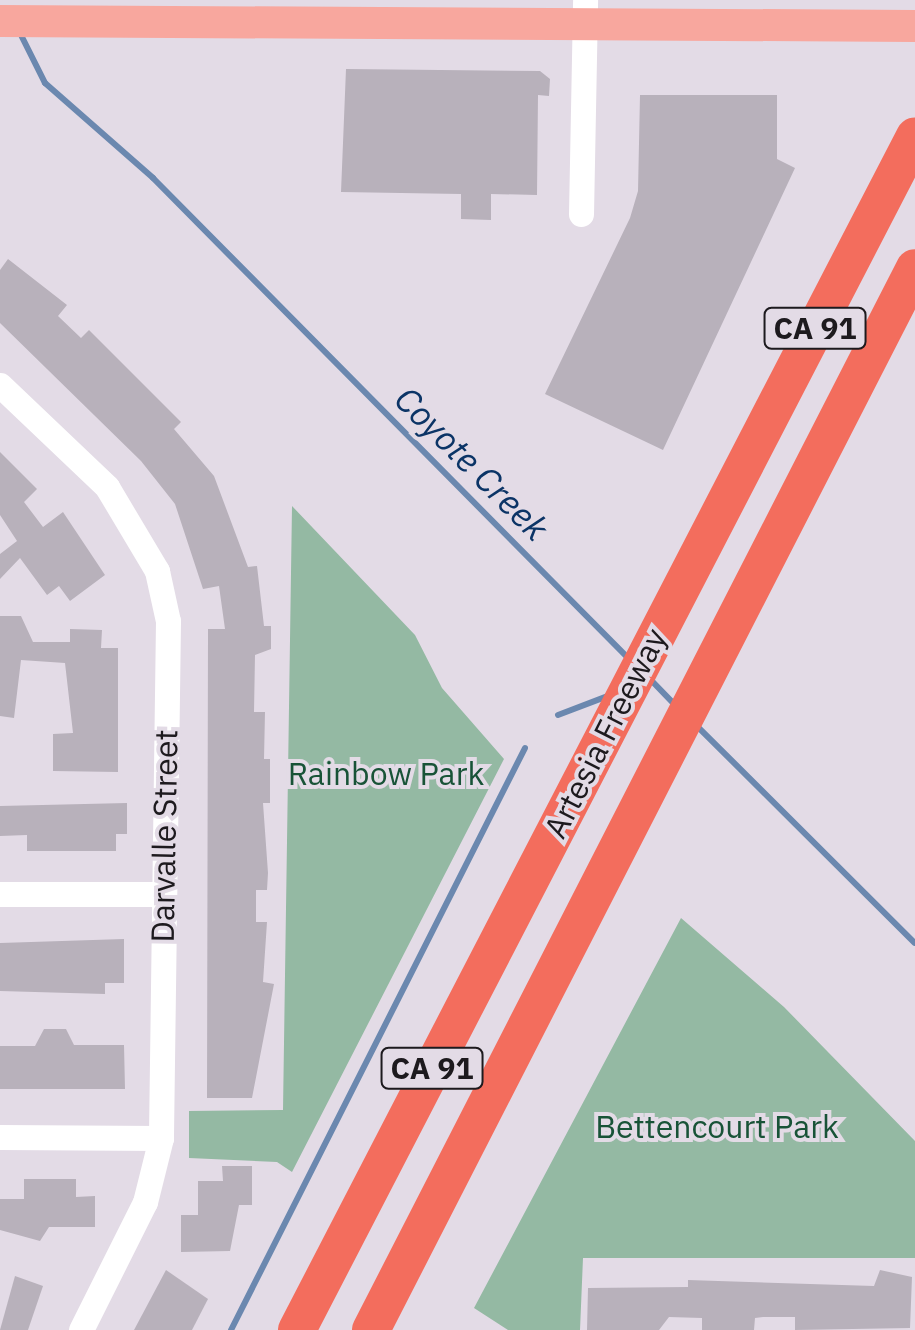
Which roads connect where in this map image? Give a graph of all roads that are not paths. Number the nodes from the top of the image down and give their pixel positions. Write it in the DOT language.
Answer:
graph roads {
  1 [pos="584,13"];
  2 [pos="0,20"];
  3 [pos="915,26"];
  4 [pos="915,136"];
  5 [pos="581,214"];
  6 [pos="915,268"];
  7 [pos="0,385"];
  8 [pos="0,894"];
  9 [pos="162,894"];
  10 [pos="0,1137"];
  11 [pos="161,1138"];
  12 [pos="417,1239"];
  13 [pos="81,1330"];
  14 [pos="297,1330"];
  15 [pos="352,1330"];
  16 [pos="371,1330"];
  1 -- 2 [label="main road"];
  1 -- 3 [label="main road"];
  1 -- 5 [label="street"];
  4 -- 14 [label="highway, Artesia Freeway / CA 91"];
  6 -- 12 [label="highway, Artesia Freeway / CA 91"];
  7 -- 9 [label="street, Darvalle Street"];
  8 -- 9 [label="street"];
  9 -- 11 [label="street, Darvalle Street"];
  10 -- 11 [label="street"];
  11 -- 13 [label="street, Darvalle Street"];
  12 -- 15 [label="highway"];
  12 -- 16 [label="highway, Artesia Freeway / CA 91"];
}
